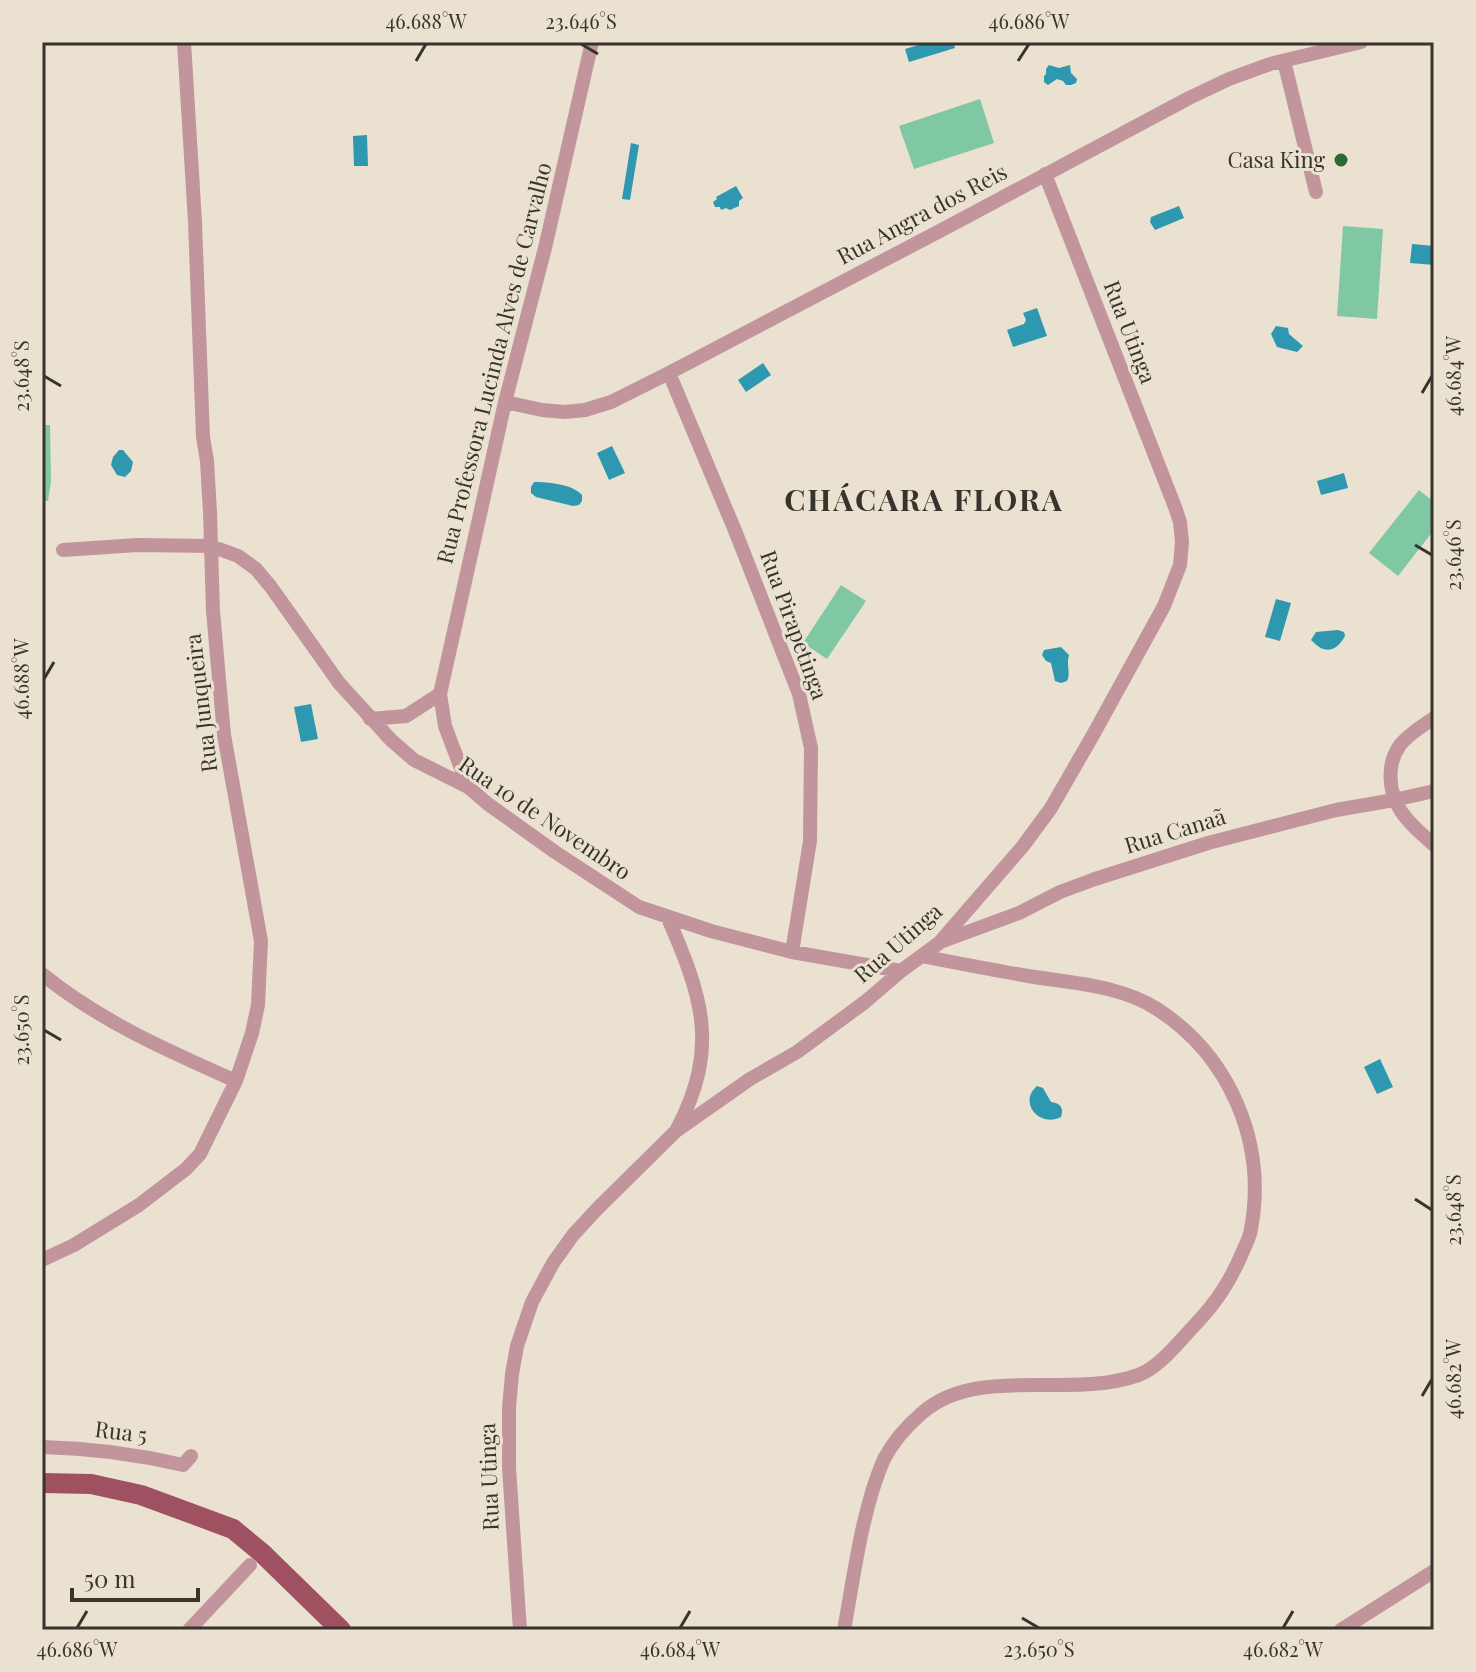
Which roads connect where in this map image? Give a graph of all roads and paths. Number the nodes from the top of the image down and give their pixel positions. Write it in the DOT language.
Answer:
graph roads {
  1 [pos="184,42"];
  2 [pos="592,42"];
  3 [pos="1361,42"];
  4 [pos="1284,61"];
  5 [pos="1045,174"];
  6 [pos="1316,192"];
  7 [pos="669,373"];
  8 [pos="505,402"];
  9 [pos="211,546"];
  10 [pos="63,550"];
  11 [pos="440,694"];
  12 [pos="1434,718"];
  13 [pos="370,719"];
  14 [pos="468,787"];
  15 [pos="1434,791"];
  16 [pos="1394,800"];
  17 [pos="1434,845"];
  18 [pos="667,916"];
  19 [pos="939,943"];
  20 [pos="792,952"];
  21 [pos="921,956"];
  22 [pos="901,971"];
  23 [pos="42,974"];
  24 [pos="236,1081"];
  25 [pos="676,1131"];
  26 [pos="42,1260"];
  27 [pos="42,1447"];
  28 [pos="191,1456"];
  29 [pos="42,1483"];
  30 [pos="250,1565"];
  31 [pos="1434,1571"];
  32 [pos="189,1630"];
  33 [pos="341,1630"];
  34 [pos="520,1630"];
  35 [pos="844,1630"];
  36 [pos="1341,1630"];
  1 -- 9 [label="street, Rua Junqueira"];
  2 -- 8 [label="street, Rua Professora Lucinda Alves de Carvalho"];
  3 -- 4 [label="street, Rua Angra dos Reis"];
  4 -- 5 [label="street, Rua Angra dos Reis"];
  4 -- 6 [label="street"];
  5 -- 7 [label="street, Rua Angra dos Reis"];
  5 -- 19 [label="street, Rua Utinga"];
  7 -- 8 [label="street, Rua Angra dos Reis"];
  7 -- 20 [label="street, Rua Pirapetinga"];
  8 -- 11 [label="street, Rua Professora Lucinda Alves de Carvalho"];
  9 -- 10 [label="street, Rua 10 de Novembro"];
  9 -- 13 [label="street, Rua 10 de Novembro"];
  9 -- 24 [label="street, Rua Junqueira"];
  11 -- 13 [label="street"];
  11 -- 14 [label="street, Rua Professora Lucinda Alves de Carvalho"];
  12 -- 16 [label="street"];
  13 -- 14 [label="street, Rua 10 de Novembro"];
  14 -- 18 [label="street, Rua 10 de Novembro"];
  15 -- 16 [label="street, Rua Canaã"];
  16 -- 17 [label="street"];
  16 -- 19 [label="street, Rua Canaã"];
  18 -- 20 [label="street, Rua 10 de Novembro"];
  18 -- 25 [label="street"];
  19 -- 21 [label="street, Rua Utinga"];
  20 -- 22 [label="street, Rua 10 de Novembro"];
  21 -- 22 [label="street, Rua Utinga"];
  21 -- 35 [label="street"];
  22 -- 25 [label="street, Rua Utinga"];
  23 -- 24 [label="street"];
  24 -- 26 [label="street, Rua Junqueira"];
  25 -- 34 [label="street, Rua Utinga"];
  27 -- 28 [label="street, Rua 5"];
  29 -- 33 [label="main road"];
  30 -- 32 [label="street"];
  31 -- 36 [label="street"];
}
